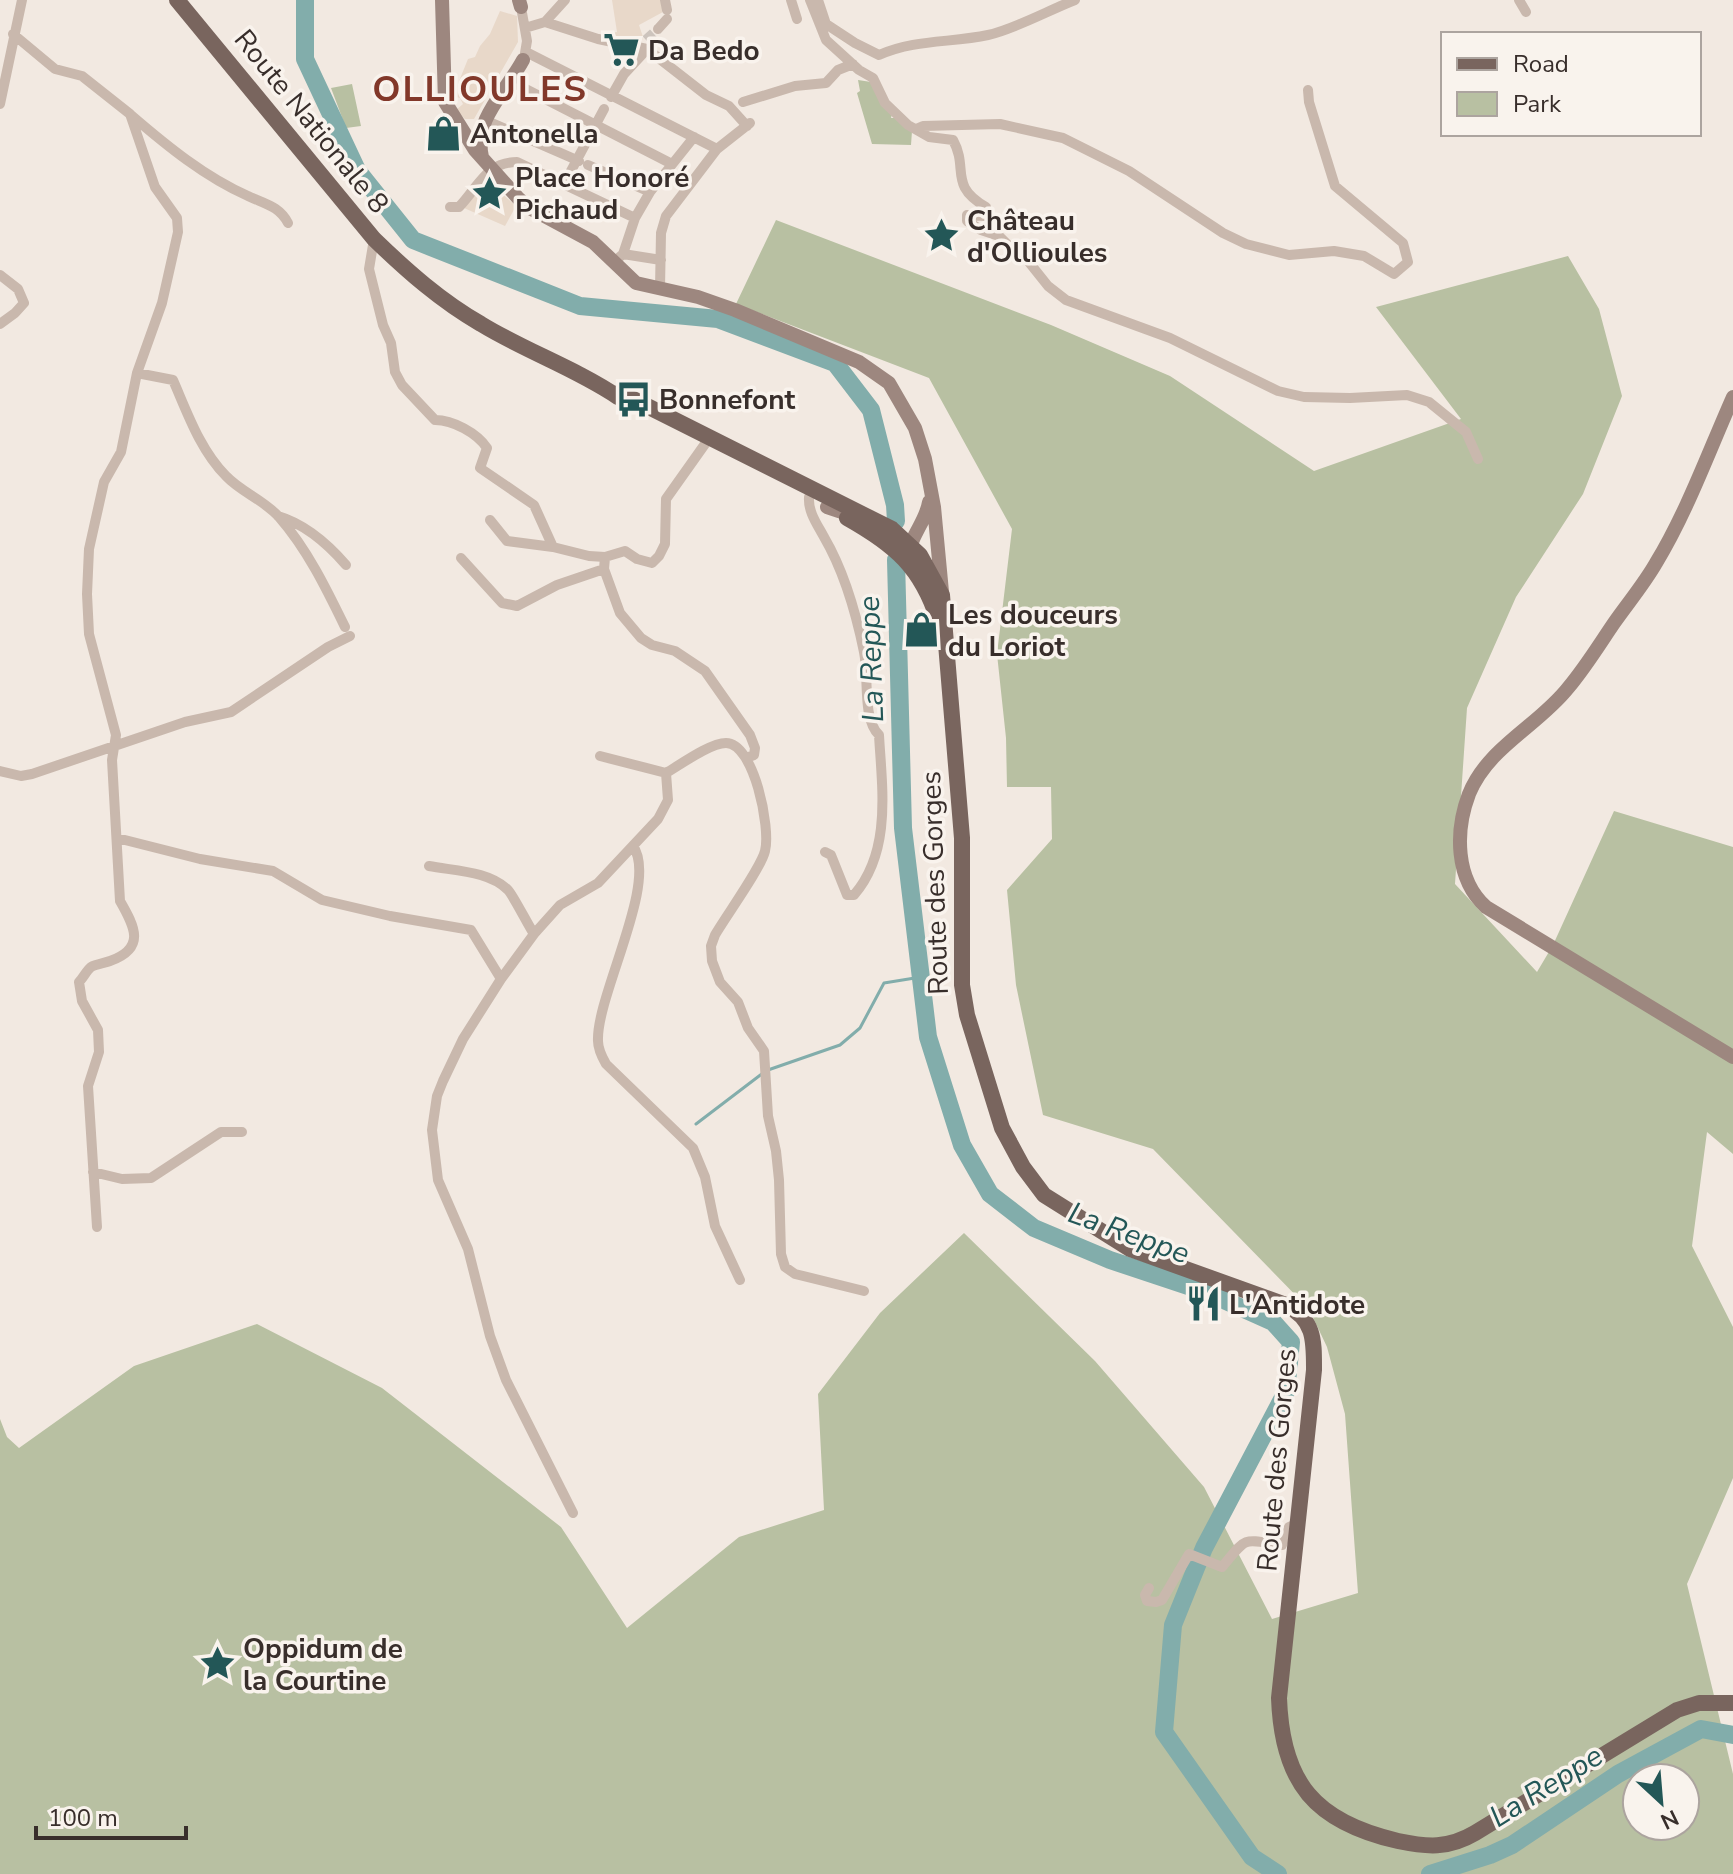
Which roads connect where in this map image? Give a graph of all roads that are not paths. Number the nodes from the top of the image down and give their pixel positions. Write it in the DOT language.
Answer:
graph roads {
  1 [pos="22,0"];
  2 [pos="177,0"];
  3 [pos="442,0"];
  4 [pos="565,0"];
  5 [pos="791,0"];
  6 [pos="810,0"];
  7 [pos="818,0"];
  8 [pos="1075,0"];
  9 [pos="1519,0"];
  10 [pos="520,4"];
  11 [pos="666,9"];
  12 [pos="1526,12"];
  13 [pos="797,19"];
  14 [pos="545,22"];
  15 [pos="823,25"];
  16 [pos="525,28"];
  17 [pos="658,29"];
  18 [pos="13,34"];
  19 [pos="646,44"];
  20 [pos="524,56"];
  21 [pos="853,64"];
  22 [pos="510,81"];
  23 [pos="1308,90"];
  24 [pos="612,96"];
  25 [pos="0,104"];
  26 [pos="735,104"];
  27 [pos="604,109"];
  28 [pos="130,114"];
  29 [pos="485,120"];
  30 [pos="455,122"];
  31 [pos="596,124"];
  32 [pos="916,129"];
  33 [pos="694,137"];
  34 [pos="717,149"];
  35 [pos="581,162"];
  36 [pos="487,163"];
  37 [pos="672,164"];
  38 [pos="696,177"];
  39 [pos="564,184"];
  40 [pos="699,191"];
  41 [pos="650,192"];
  42 [pos="450,207"];
  43 [pos="635,218"];
  44 [pos="288,223"];
  45 [pos="374,239"];
  46 [pos="619,258"];
  47 [pos="661,260"];
  48 [pos="0,275"];
  49 [pos="660,289"];
  50 [pos="0,324"];
  51 [pos="137,373"];
  52 [pos="612,393"];
  53 [pos="1733,397"];
  54 [pos="705,444"];
  55 [pos="1478,459"];
  56 [pos="931,490"];
  57 [pos="809,497"];
  58 [pos="278,516"];
  59 [pos="490,520"];
  60 [pos="921,525"];
  61 [pos="892,529"];
  62 [pos="937,533"];
  63 [pos="553,547"];
  64 [pos="910,550"];
  65 [pos="605,557"];
  66 [pos="461,558"];
  67 [pos="346,565"];
  68 [pos="604,569"];
  69 [pos="942,595"];
  70 [pos="946,650"];
  71 [pos="115,747"];
  72 [pos="600,756"];
  73 [pos="746,758"];
  74 [pos="0,771"];
  75 [pos="666,773"];
  76 [pos="117,838"];
  77 [pos="633,846"];
  78 [pos="825,852"];
  79 [pos="429,866"];
  80 [pos="534,934"];
  81 [pos="501,979"];
  82 [pos="1733,1057"];
  83 [pos="242,1132"];
  84 [pos="93,1172"];
  85 [pos="97,1227"];
  86 [pos="740,1280"];
  87 [pos="864,1291"];
  88 [pos="573,1513"];
  89 [pos="1298,1523"];
  90 [pos="1149,1588"];
  91 [pos="1733,1703"];
  1 -- 18 [label="street"];
  2 -- 45 [label="main road, Route Nationale 8"];
  3 -- 30 [label="main road"];
  4 -- 14 [label="street"];
  5 -- 13 [label="street"];
  6 -- 15 [label="street"];
  7 -- 15 [label="street"];
  8 -- 15 [label="street"];
  9 -- 12 [label="street"];
  10 -- 16 [label="street"];
  11 -- 17 [label="street"];
  14 -- 16 [label="street"];
  14 -- 19 [label="street"];
  15 -- 21 [label="street"];
  16 -- 20 [label="street"];
  18 -- 25 [label="street"];
  18 -- 28 [label="street"];
  19 -- 24 [label="street"];
  19 -- 26 [label="street"];
  20 -- 22 [label="main road"];
  20 -- 24 [label="street"];
  21 -- 26 [label="street"];
  21 -- 32 [label="street"];
  22 -- 29 [label="main road"];
  22 -- 31 [label="street"];
  23 -- 32 [label="street"];
  24 -- 33 [label="street"];
  26 -- 34 [label="street"];
  27 -- 31 [label="street"];
  28 -- 44 [label="street"];
  28 -- 51 [label="street"];
  29 -- 30 [label="main road"];
  29 -- 35 [label="street"];
  29 -- 36 [label="main road"];
  30 -- 36 [label="main road"];
  31 -- 35 [label="street"];
  31 -- 37 [label="street"];
  32 -- 55 [label="street"];
  33 -- 34 [label="street"];
  33 -- 37 [label="street"];
  34 -- 38 [label="street"];
  35 -- 39 [label="street"];
  35 -- 41 [label="street"];
  36 -- 39 [label="street"];
  36 -- 42 [label="street"];
  36 -- 46 [label="main road"];
  37 -- 41 [label="street"];
  38 -- 40 [label="street"];
  38 -- 47 [label="street"];
  39 -- 43 [label="street"];
  41 -- 43 [label="street"];
  43 -- 46 [label="street"];
  45 -- 52 [label="main road, Route des Gorges"];
  45 -- 63 [label="street"];
  46 -- 47 [label="street"];
  46 -- 49 [label="main road"];
  47 -- 49 [label="street"];
  48 -- 50 [label="street"];
  49 -- 56 [label="main road"];
  51 -- 58 [label="street"];
  51 -- 71 [label="street"];
  52 -- 54 [label="main road, Route des Gorges"];
  52 -- 61 [label="main road, Route des Gorges"];
  53 -- 82 [label="main road"];
  54 -- 57 [label="main road, Route des Gorges"];
  54 -- 65 [label="street"];
  56 -- 60 [label="main road"];
  56 -- 62 [label="main road"];
  57 -- 64 [label="main road, Route des Gorges"];
  57 -- 78 [label="street"];
  58 -- 67 [label="street"];
  58 -- 71 [label="street"];
  59 -- 63 [label="street"];
  60 -- 61 [label="main road"];
  60 -- 64 [label="main road"];
  61 -- 64 [label="main road, Route des Gorges"];
  62 -- 64 [label="main road"];
  62 -- 69 [label="main road"];
  63 -- 65 [label="street"];
  64 -- 69 [label="main road, Route des Gorges"];
  64 -- 70 [label="main road, Route des Gorges"];
  65 -- 68 [label="street"];
  66 -- 68 [label="street"];
  68 -- 73 [label="street"];
  69 -- 70 [label="main road, Route des Gorges"];
  70 -- 89 [label="main road, Route des Gorges"];
  71 -- 74 [label="street"];
  71 -- 76 [label="street"];
  72 -- 75 [label="street"];
  73 -- 75 [label="street"];
  73 -- 87 [label="street"];
  75 -- 77 [label="street"];
  76 -- 81 [label="street"];
  76 -- 84 [label="street"];
  77 -- 80 [label="street"];
  77 -- 86 [label="street"];
  79 -- 80 [label="street"];
  80 -- 81 [label="street"];
  81 -- 88 [label="street"];
  83 -- 84 [label="street"];
  84 -- 85 [label="street"];
  89 -- 90 [label="street"];
  89 -- 91 [label="main road, Route des Gorges"];
}
